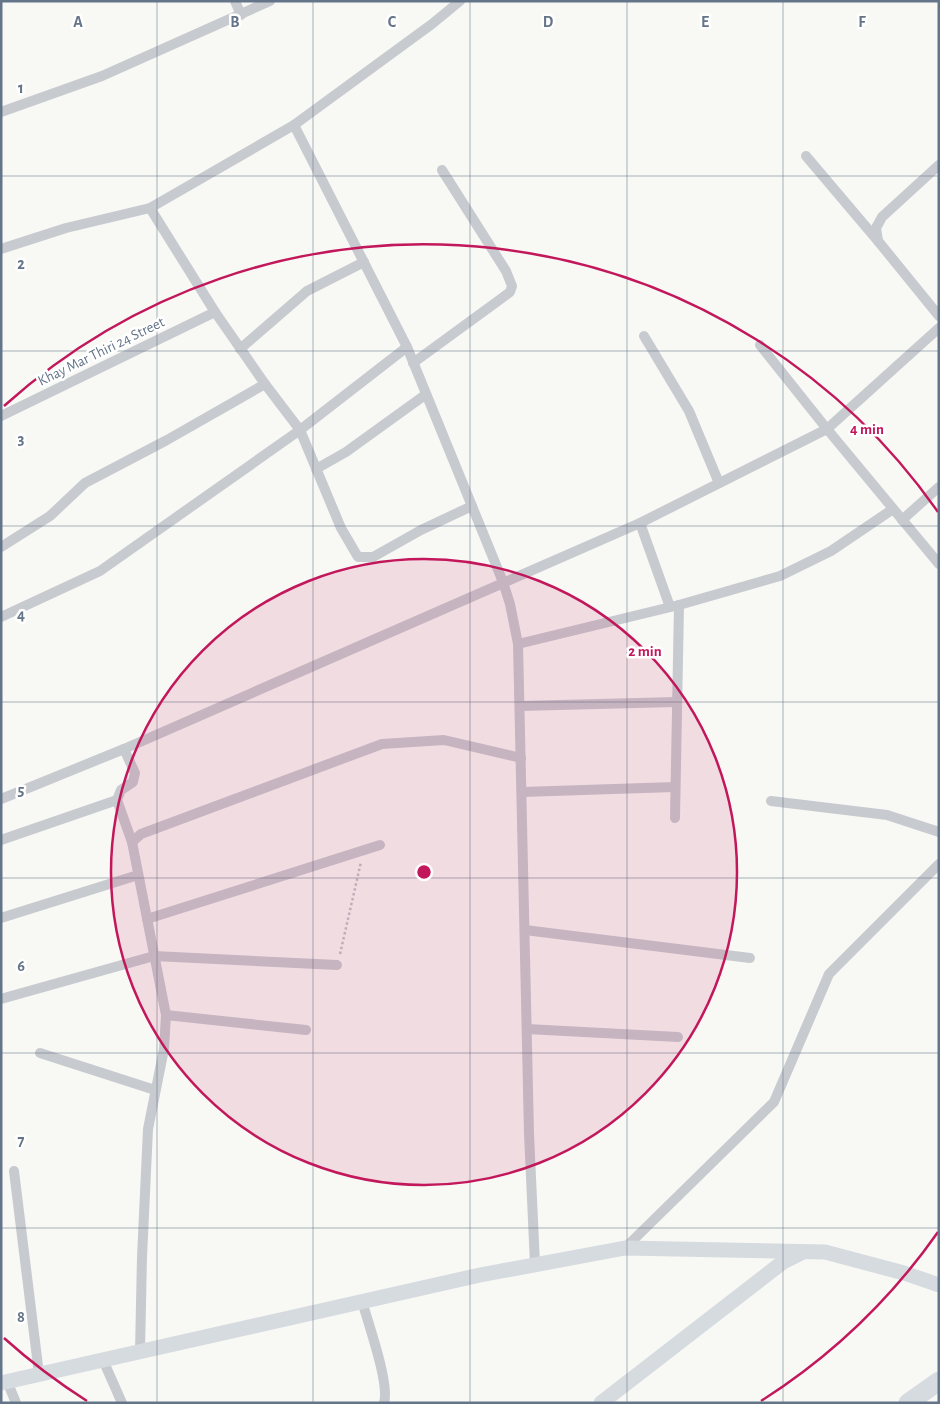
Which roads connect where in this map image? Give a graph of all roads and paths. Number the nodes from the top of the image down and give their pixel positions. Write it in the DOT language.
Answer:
graph roads {
  1 [pos="235,1"];
  2 [pos="270,1"];
  3 [pos="460,1"];
  4 [pos="241,15"];
  5 [pos="1,112"];
  6 [pos="294,125"];
  7 [pos="806,156"];
  8 [pos="939,166"];
  9 [pos="442,170"];
  10 [pos="150,208"];
  11 [pos="878,241"];
  12 [pos="1,249"];
  13 [pos="364,262"];
  14 [pos="215,312"];
  15 [pos="939,316"];
  16 [pos="939,328"];
  17 [pos="644,336"];
  18 [pos="760,345"];
  19 [pos="407,347"];
  20 [pos="240,348"];
  21 [pos="413,363"];
  22 [pos="265,384"];
  23 [pos="425,395"];
  24 [pos="1,416"];
  25 [pos="827,429"];
  26 [pos="300,430"];
  27 [pos="316,469"];
  28 [pos="719,484"];
  29 [pos="939,487"];
  30 [pos="472,506"];
  31 [pos="893,509"];
  32 [pos="902,520"];
  33 [pos="640,523"];
  34 [pos="1,547"];
  35 [pos="939,564"];
  36 [pos="503,582"];
  37 [pos="674,606"];
  38 [pos="1,617"];
  39 [pos="518,644"];
  40 [pos="676,702"];
  41 [pos="520,706"];
  42 [pos="124,749"];
  43 [pos="521,758"];
  44 [pos="675,786"];
  45 [pos="522,792"];
  46 [pos="1,799"];
  47 [pos="117,800"];
  48 [pos="771,801"];
  49 [pos="675,818"];
  50 [pos="939,832"];
  51 [pos="1,840"];
  52 [pos="132,842"];
  53 [pos="380,845"];
  54 [pos="363,850"];
  55 [pos="939,864"];
  56 [pos="138,875"];
  57 [pos="1,918"];
  58 [pos="147,919"];
  59 [pos="525,930"];
  60 [pos="154,956"];
  61 [pos="750,958"];
  62 [pos="337,965"];
  63 [pos="1,1000"];
  64 [pos="166,1015"];
  65 [pos="527,1029"];
  66 [pos="306,1030"];
  67 [pos="678,1037"];
  68 [pos="40,1053"];
  69 [pos="156,1090"];
  70 [pos="14,1171"];
  71 [pos="625,1248"];
  72 [pos="804,1251"];
  73 [pos="535,1264"];
  74 [pos="938,1283"];
  75 [pos="362,1302"];
  76 [pos="140,1352"];
  77 [pos="103,1360"];
  78 [pos="39,1374"];
  79 [pos="939,1381"];
  80 [pos="4,1382"];
  81 [pos="16,1403"];
  82 [pos="122,1403"];
  83 [pos="384,1403"];
  84 [pos="601,1403"];
  85 [pos="908,1403"];
  1 -- 4 [label="street"];
  2 -- 4 [label="street"];
  3 -- 6 [label="street"];
  4 -- 5 [label="street"];
  6 -- 10 [label="street"];
  6 -- 13 [label="street"];
  7 -- 11 [label="street"];
  8 -- 11 [label="street"];
  9 -- 21 [label="street"];
  10 -- 12 [label="street"];
  10 -- 14 [label="street"];
  11 -- 15 [label="street"];
  13 -- 19 [label="street"];
  13 -- 20 [label="street"];
  14 -- 20 [label="street"];
  14 -- 24 [label="street, Khay Mar Thiri 24 Street"];
  16 -- 25 [label="street"];
  17 -- 28 [label="street"];
  18 -- 25 [label="street"];
  19 -- 21 [label="street"];
  19 -- 26 [label="street"];
  20 -- 22 [label="street"];
  21 -- 23 [label="street"];
  22 -- 26 [label="street"];
  22 -- 34 [label="street"];
  23 -- 27 [label="street"];
  23 -- 30 [label="street"];
  25 -- 28 [label="street"];
  25 -- 31 [label="street"];
  26 -- 27 [label="street"];
  26 -- 38 [label="street"];
  27 -- 30 [label="street"];
  28 -- 33 [label="street"];
  29 -- 32 [label="street"];
  30 -- 36 [label="street"];
  31 -- 32 [label="street"];
  31 -- 37 [label="street"];
  32 -- 35 [label="street"];
  33 -- 36 [label="street"];
  33 -- 37 [label="street"];
  36 -- 39 [label="street"];
  36 -- 42 [label="street"];
  37 -- 39 [label="street"];
  37 -- 40 [label="street"];
  39 -- 41 [label="street"];
  40 -- 41 [label="street"];
  40 -- 44 [label="street"];
  41 -- 43 [label="street"];
  42 -- 46 [label="street"];
  42 -- 47 [label="street"];
  43 -- 45 [label="street"];
  43 -- 52 [label="street"];
  44 -- 45 [label="street"];
  44 -- 49 [label="street"];
  45 -- 59 [label="street"];
  47 -- 51 [label="street"];
  47 -- 52 [label="street"];
  48 -- 50 [label="street"];
  52 -- 56 [label="street"];
  53 -- 54 [label="street"];
  54 -- 58 [label="street"];
  54 -- 62 [label="path"];
  55 -- 71 [label="street"];
  56 -- 57 [label="street"];
  56 -- 58 [label="street"];
  58 -- 60 [label="street"];
  59 -- 61 [label="street"];
  59 -- 65 [label="street"];
  60 -- 62 [label="street"];
  60 -- 63 [label="street"];
  60 -- 64 [label="street"];
  64 -- 66 [label="street"];
  64 -- 69 [label="street"];
  65 -- 67 [label="street"];
  65 -- 73 [label="street"];
  68 -- 69 [label="street"];
  69 -- 76 [label="street"];
  70 -- 78 [label="street"];
  71 -- 72 [label="street"];
  71 -- 73 [label="street"];
  72 -- 74 [label="street"];
  72 -- 84 [label="street"];
  73 -- 75 [label="street"];
  75 -- 76 [label="street"];
  75 -- 83 [label="street"];
  76 -- 77 [label="street"];
  77 -- 78 [label="street"];
  77 -- 82 [label="street"];
  78 -- 80 [label="street"];
  79 -- 85 [label="highway"];
  80 -- 81 [label="street"];
}
